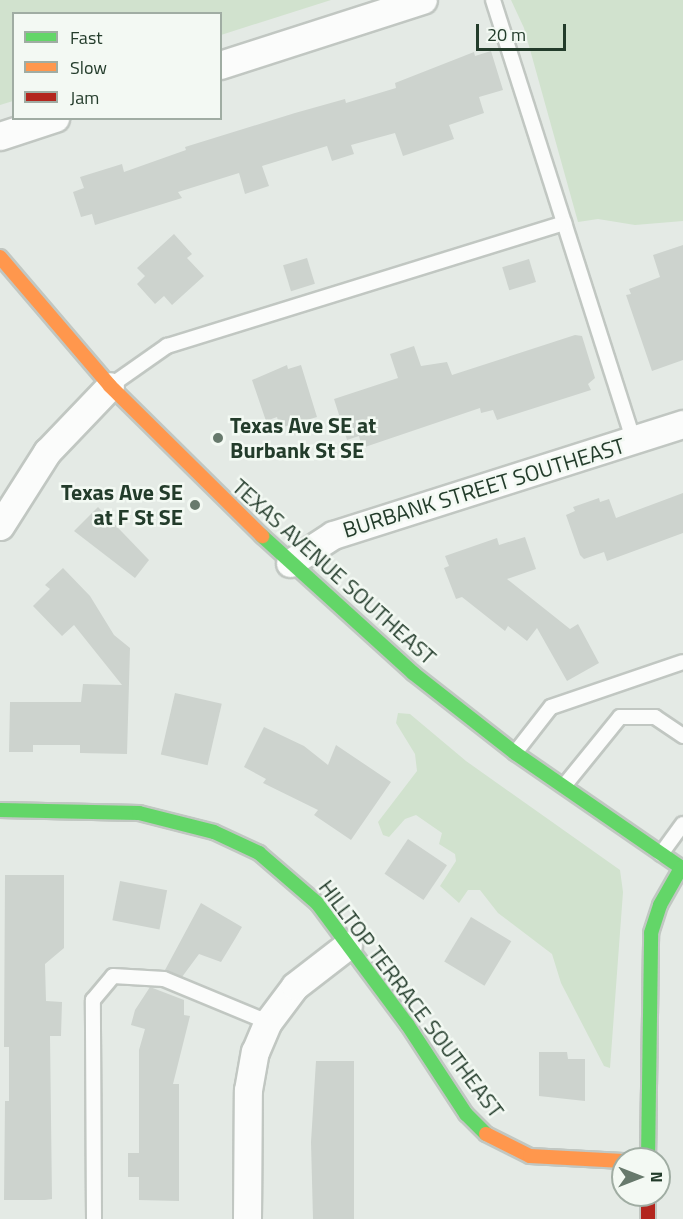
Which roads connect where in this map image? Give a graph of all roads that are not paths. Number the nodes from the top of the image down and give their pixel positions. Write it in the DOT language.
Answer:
graph roads {
  1 [pos="423,0"];
  2 [pos="493,0"];
  3 [pos="222,64"];
  4 [pos="49,120"];
  5 [pos="0,136"];
  6 [pos="564,223"];
  7 [pos="0,257"];
  8 [pos="110,386"];
  9 [pos="683,424"];
  10 [pos="634,441"];
  11 [pos="0,526"];
  12 [pos="290,563"];
  13 [pos="683,662"];
  14 [pos="683,736"];
  15 [pos="515,753"];
  16 [pos="563,788"];
  17 [pos="0,810"];
  18 [pos="683,824"];
  19 [pos="660,854"];
  20 [pos="682,868"];
  21 [pos="348,945"];
  22 [pos="268,1022"];
  23 [pos="648,1147"];
  24 [pos="611,1160"];
  25 [pos="94,1219"];
  26 [pos="247,1219"];
  1 -- 3 [label="street"];
  2 -- 6 [label="lane"];
  4 -- 5 [label="street"];
  6 -- 8 [label="lane"];
  6 -- 10 [label="lane"];
  7 -- 8 [label="street, TEXAS AVENUE SOUTHEAST"];
  8 -- 11 [label="street"];
  8 -- 12 [label="street, TEXAS AVENUE SOUTHEAST"];
  9 -- 10 [label="street, BURBANK STREET SOUTHEAST"];
  10 -- 12 [label="street, BURBANK STREET SOUTHEAST"];
  12 -- 15 [label="street, TEXAS AVENUE SOUTHEAST"];
  13 -- 15 [label="lane"];
  14 -- 16 [label="lane"];
  15 -- 16 [label="street, TEXAS AVENUE SOUTHEAST"];
  16 -- 19 [label="street, TEXAS AVENUE SOUTHEAST"];
  17 -- 21 [label="street, HILLTOP TERRACE SOUTHEAST"];
  18 -- 19 [label="lane"];
  19 -- 20 [label="street, TEXAS AVENUE SOUTHEAST"];
  20 -- 23 [label="street"];
  21 -- 22 [label="street"];
  21 -- 24 [label="street, HILLTOP TERRACE SOUTHEAST"];
  22 -- 25 [label="lane"];
  22 -- 26 [label="street"];
}
